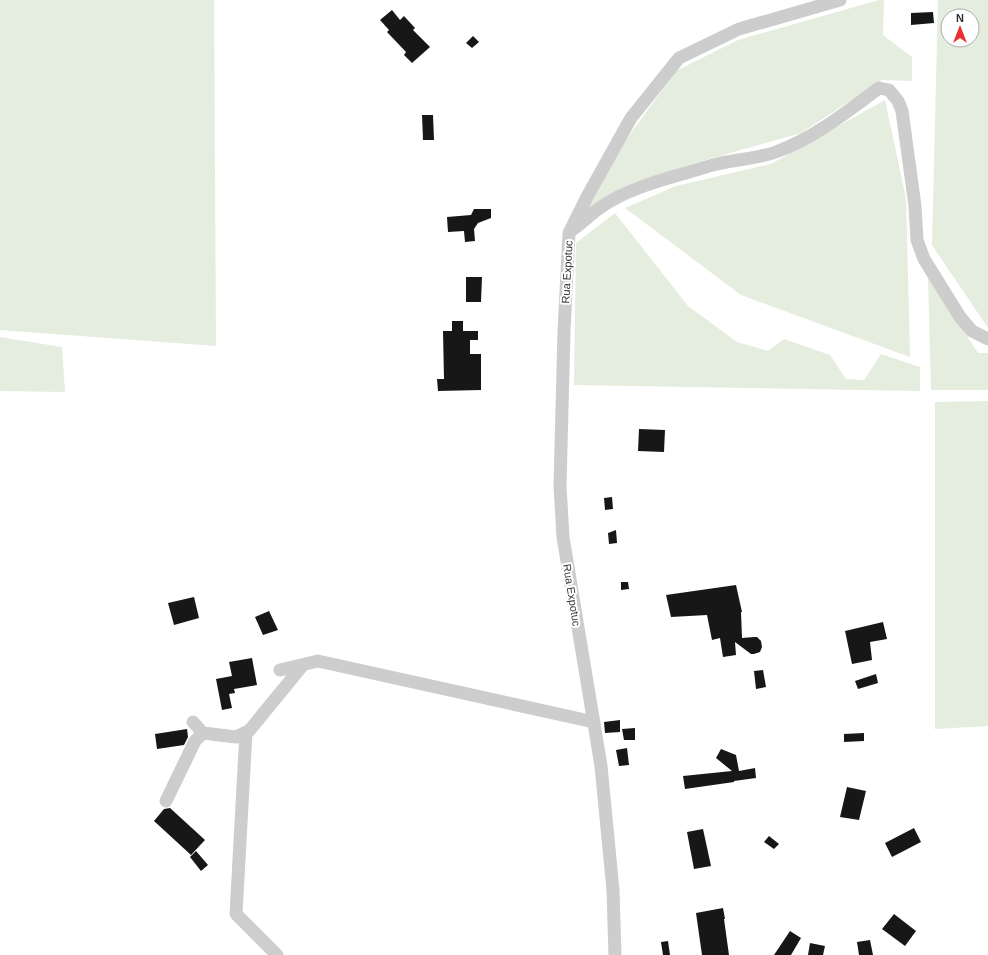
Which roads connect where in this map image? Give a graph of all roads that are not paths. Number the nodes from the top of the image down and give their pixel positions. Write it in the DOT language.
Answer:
graph roads {
  1 [pos="840,0"];
  2 [pos="569,233"];
  3 [pos="988,338"];
  4 [pos="303,665"];
  5 [pos="280,670"];
  6 [pos="192,722"];
  7 [pos="594,722"];
  8 [pos="246,732"];
  9 [pos="203,734"];
  10 [pos="166,801"];
  11 [pos="277,955"];
  12 [pos="615,955"];
  1 -- 2 [label="street"];
  2 -- 3 [label="street"];
  2 -- 7 [label="street, Rua Expotuc"];
  4 -- 5 [label="street"];
  4 -- 7 [label="street"];
  4 -- 8 [label="street"];
  6 -- 9 [label="street"];
  7 -- 12 [label="street, Rua Expotuc"];
  8 -- 9 [label="street"];
  8 -- 11 [label="street"];
  9 -- 10 [label="street"];
}
